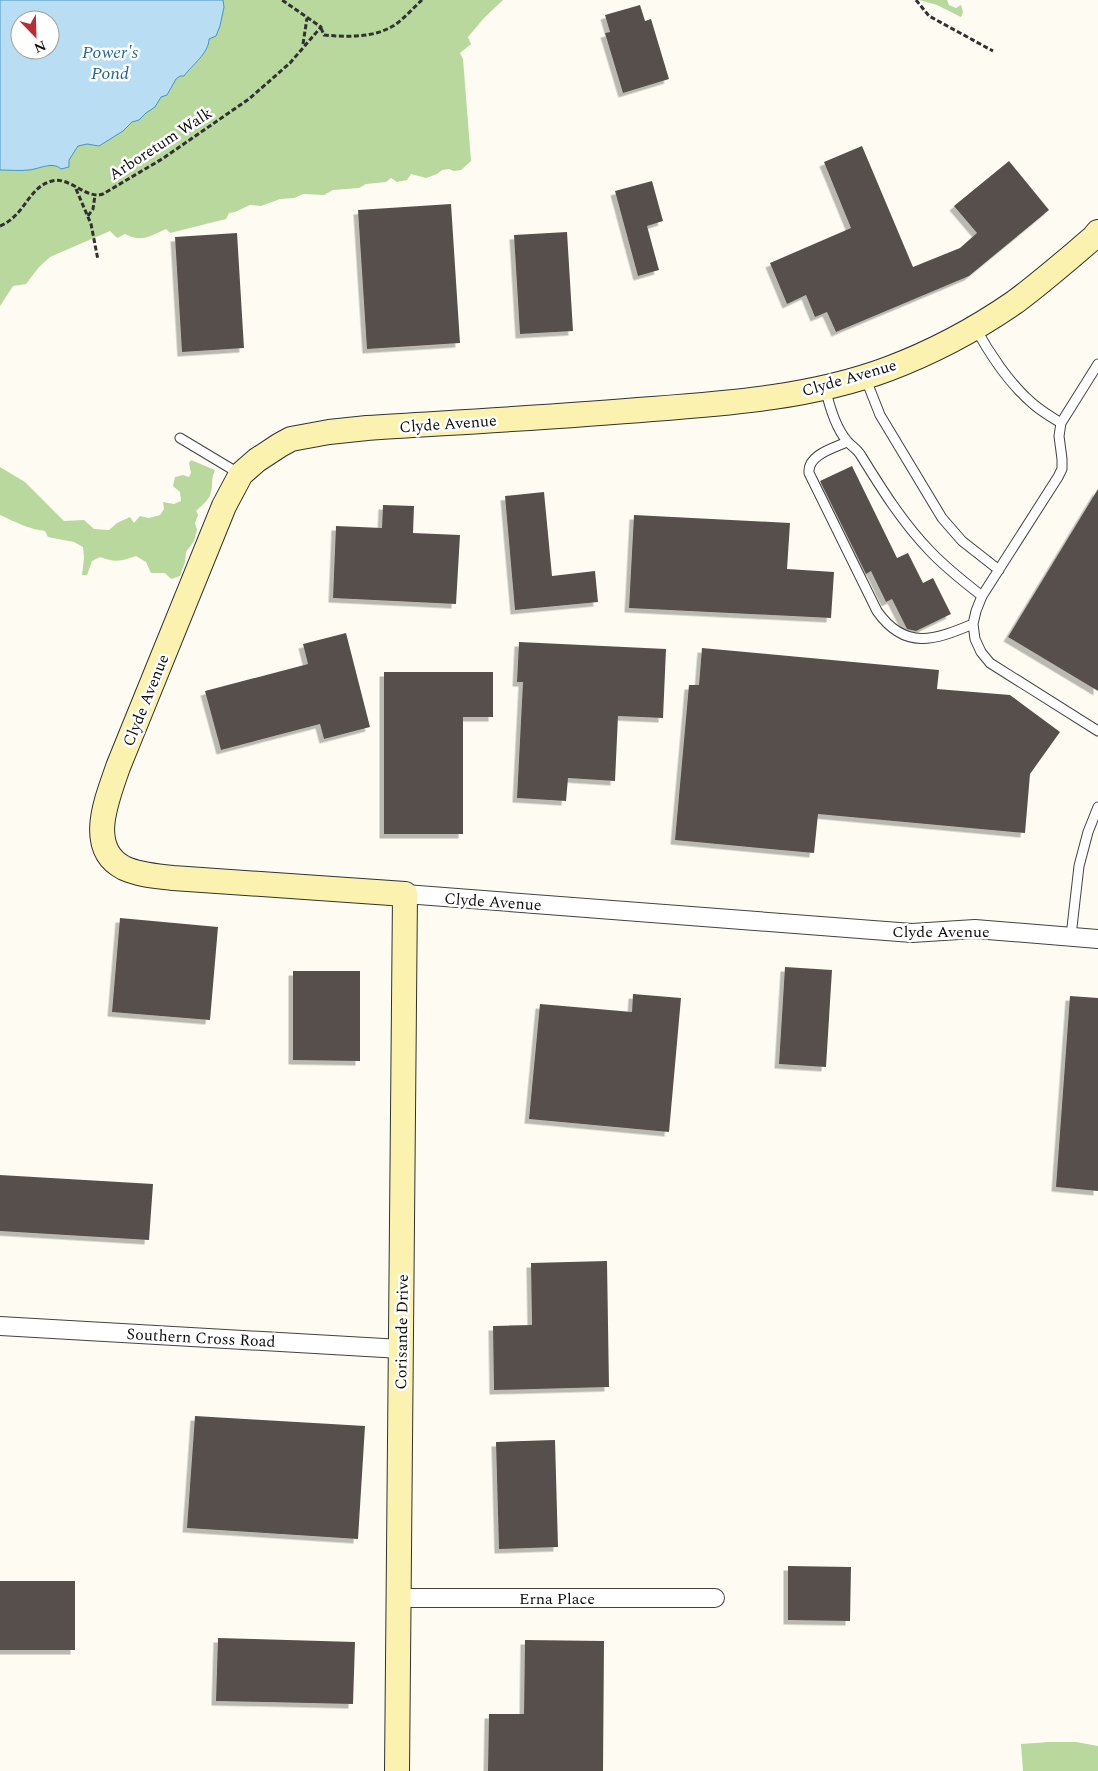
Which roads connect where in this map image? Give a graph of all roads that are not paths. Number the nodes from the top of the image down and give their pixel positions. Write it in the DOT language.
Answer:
graph roads {
  1 [pos="1098,232"];
  2 [pos="975,327"];
  3 [pos="1098,364"];
  4 [pos="864,377"];
  5 [pos="825,387"];
  6 [pos="1061,423"];
  7 [pos="180,438"];
  8 [pos="847,442"];
  9 [pos="240,474"];
  10 [pos="999,570"];
  11 [pos="982,596"];
  12 [pos="973,624"];
  13 [pos="1098,730"];
  14 [pos="1098,807"];
  15 [pos="405,894"];
  16 [pos="1071,936"];
  17 [pos="1098,939"];
  18 [pos="0,1326"];
  19 [pos="401,1348"];
  20 [pos="399,1598"];
  21 [pos="715,1598"];
  22 [pos="397,1771"];
  1 -- 2 [label="street, Clyde Avenue"];
  2 -- 4 [label="street, Clyde Avenue"];
  2 -- 6 [label="lane"];
  3 -- 6 [label="lane"];
  4 -- 5 [label="street, Clyde Avenue"];
  4 -- 10 [label="lane"];
  5 -- 8 [label="lane"];
  5 -- 9 [label="street, Clyde Avenue"];
  6 -- 10 [label="lane"];
  7 -- 9 [label="lane"];
  8 -- 11 [label="lane"];
  8 -- 12 [label="lane"];
  9 -- 15 [label="street, Clyde Avenue"];
  10 -- 11 [label="lane"];
  11 -- 12 [label="lane"];
  12 -- 13 [label="lane"];
  14 -- 16 [label="lane"];
  15 -- 16 [label="street, Clyde Avenue"];
  15 -- 19 [label="street, Corisande Drive"];
  16 -- 17 [label="street, Clyde Avenue"];
  18 -- 19 [label="street, Southern Cross Road"];
  19 -- 20 [label="street, Corisande Drive"];
  20 -- 21 [label="street, Erna Place"];
  20 -- 22 [label="street, Corisande Drive"];
}
